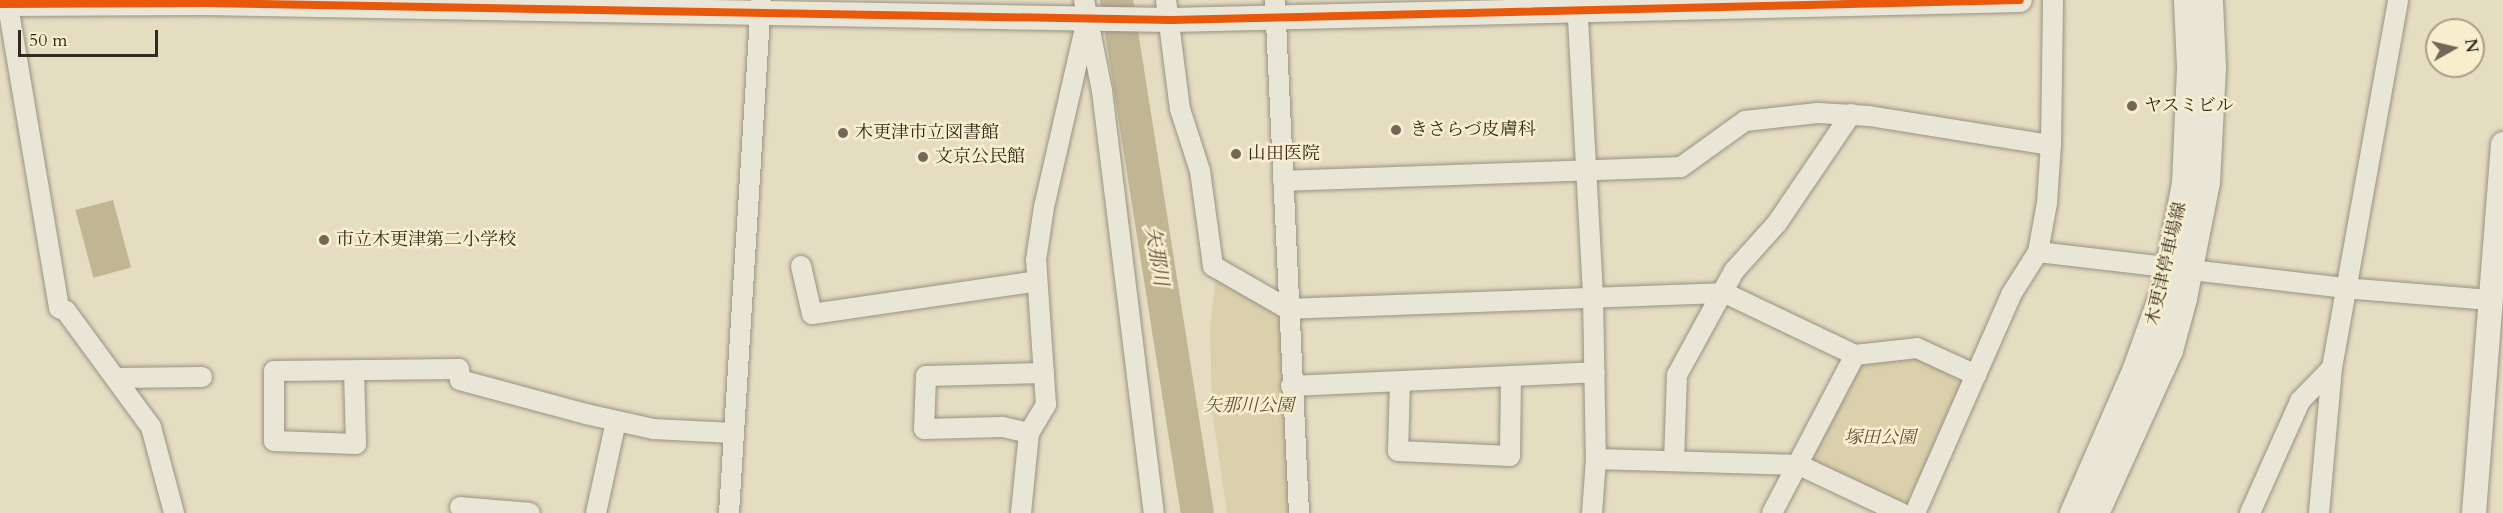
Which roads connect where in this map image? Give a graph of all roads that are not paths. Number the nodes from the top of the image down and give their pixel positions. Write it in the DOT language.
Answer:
graph roads {
  1 [pos="2020,0"];
  2 [pos="2053,0"];
  3 [pos="2187,0"];
  4 [pos="2209,0"];
  5 [pos="2398,0"];
  6 [pos="205,1"];
  7 [pos="1928,1"];
  8 [pos="5,3"];
  9 [pos="535,5"];
  10 [pos="1577,5"];
  11 [pos="760,7"];
  12 [pos="1275,9"];
  13 [pos="1086,10"];
  14 [pos="1168,10"];
  15 [pos="1851,114"];
  16 [pos="2503,144"];
  17 [pos="2051,145"];
  18 [pos="1586,170"];
  19 [pos="1283,181"];
  20 [pos="2037,252"];
  21 [pos="801,266"];
  22 [pos="2178,269"];
  23 [pos="1037,281"];
  24 [pos="2344,288"];
  25 [pos="1725,293"];
  26 [pos="1593,295"];
  27 [pos="2490,300"];
  28 [pos="1288,309"];
  29 [pos="1855,355"];
  30 [pos="2332,368"];
  31 [pos="354,372"];
  32 [pos="1595,372"];
  33 [pos="1044,373"];
  34 [pos="1976,375"];
  35 [pos="1511,376"];
  36 [pos="202,377"];
  37 [pos="117,378"];
  38 [pos="1400,381"];
  39 [pos="1291,386"];
  40 [pos="616,421"];
  41 [pos="734,433"];
  42 [pos="1029,433"];
  43 [pos="1596,459"];
  44 [pos="1674,461"];
  45 [pos="1799,465"];
  46 [pos="460,507"];
  47 [pos="174,513"];
  48 [pos="530,513"];
  49 [pos="596,513"];
  50 [pos="729,513"];
  51 [pos="1022,513"];
  52 [pos="1154,513"];
  53 [pos="1299,513"];
  54 [pos="1592,513"];
  55 [pos="1772,513"];
  56 [pos="1900,513"];
  57 [pos="1915,513"];
  58 [pos="2073,513"];
  59 [pos="2095,513"];
  60 [pos="2250,513"];
  61 [pos="2319,513"];
  62 [pos="2474,513"];
  1 -- 7 [label="street"];
  2 -- 17 [label="street"];
  3 -- 22 [label="main road, 木更津停車場線"];
  4 -- 22 [label="main road, 木更津停車場線"];
  5 -- 24 [label="street"];
  6 -- 8 [label="street"];
  6 -- 9 [label="street"];
  7 -- 10 [label="street"];
  8 -- 37 [label="street"];
  9 -- 11 [label="street"];
  10 -- 12 [label="street"];
  10 -- 18 [label="street"];
  11 -- 13 [label="street"];
  11 -- 41 [label="street"];
  12 -- 14 [label="street"];
  12 -- 19 [label="street"];
  13 -- 14 [label="street"];
  13 -- 23 [label="street"];
  13 -- 52 [label="street"];
  14 -- 28 [label="street"];
  15 -- 17 [label="street"];
  15 -- 18 [label="street"];
  15 -- 25 [label="street"];
  16 -- 27 [label="street"];
  17 -- 20 [label="street"];
  18 -- 19 [label="street"];
  18 -- 26 [label="street"];
  19 -- 28 [label="street"];
  20 -- 22 [label="street"];
  20 -- 34 [label="street"];
  21 -- 23 [label="street"];
  22 -- 24 [label="street"];
  22 -- 58 [label="main road, 木更津停車場線"];
  22 -- 59 [label="main road, 木更津停車場線"];
  23 -- 33 [label="street"];
  24 -- 27 [label="street"];
  24 -- 30 [label="street"];
  25 -- 26 [label="street"];
  25 -- 29 [label="street"];
  25 -- 44 [label="street"];
  26 -- 28 [label="street"];
  26 -- 32 [label="street"];
  27 -- 62 [label="street"];
  28 -- 39 [label="street"];
  29 -- 34 [label="street"];
  29 -- 45 [label="street"];
  30 -- 60 [label="street"];
  30 -- 61 [label="street"];
  31 -- 31 [label="street"];
  31 -- 40 [label="street"];
  32 -- 35 [label="street"];
  32 -- 43 [label="street"];
  33 -- 42 [label="street"];
  33 -- 42 [label="street"];
  34 -- 57 [label="street"];
  35 -- 38 [label="street"];
  35 -- 38 [label="street"];
  36 -- 37 [label="street"];
  37 -- 47 [label="street"];
  38 -- 39 [label="street"];
  39 -- 53 [label="street"];
  40 -- 41 [label="street"];
  40 -- 49 [label="street"];
  41 -- 50 [label="street"];
  42 -- 51 [label="street"];
  43 -- 44 [label="street"];
  43 -- 54 [label="street"];
  44 -- 45 [label="street"];
  45 -- 55 [label="street"];
  45 -- 56 [label="street"];
  46 -- 48 [label="street"];
}
